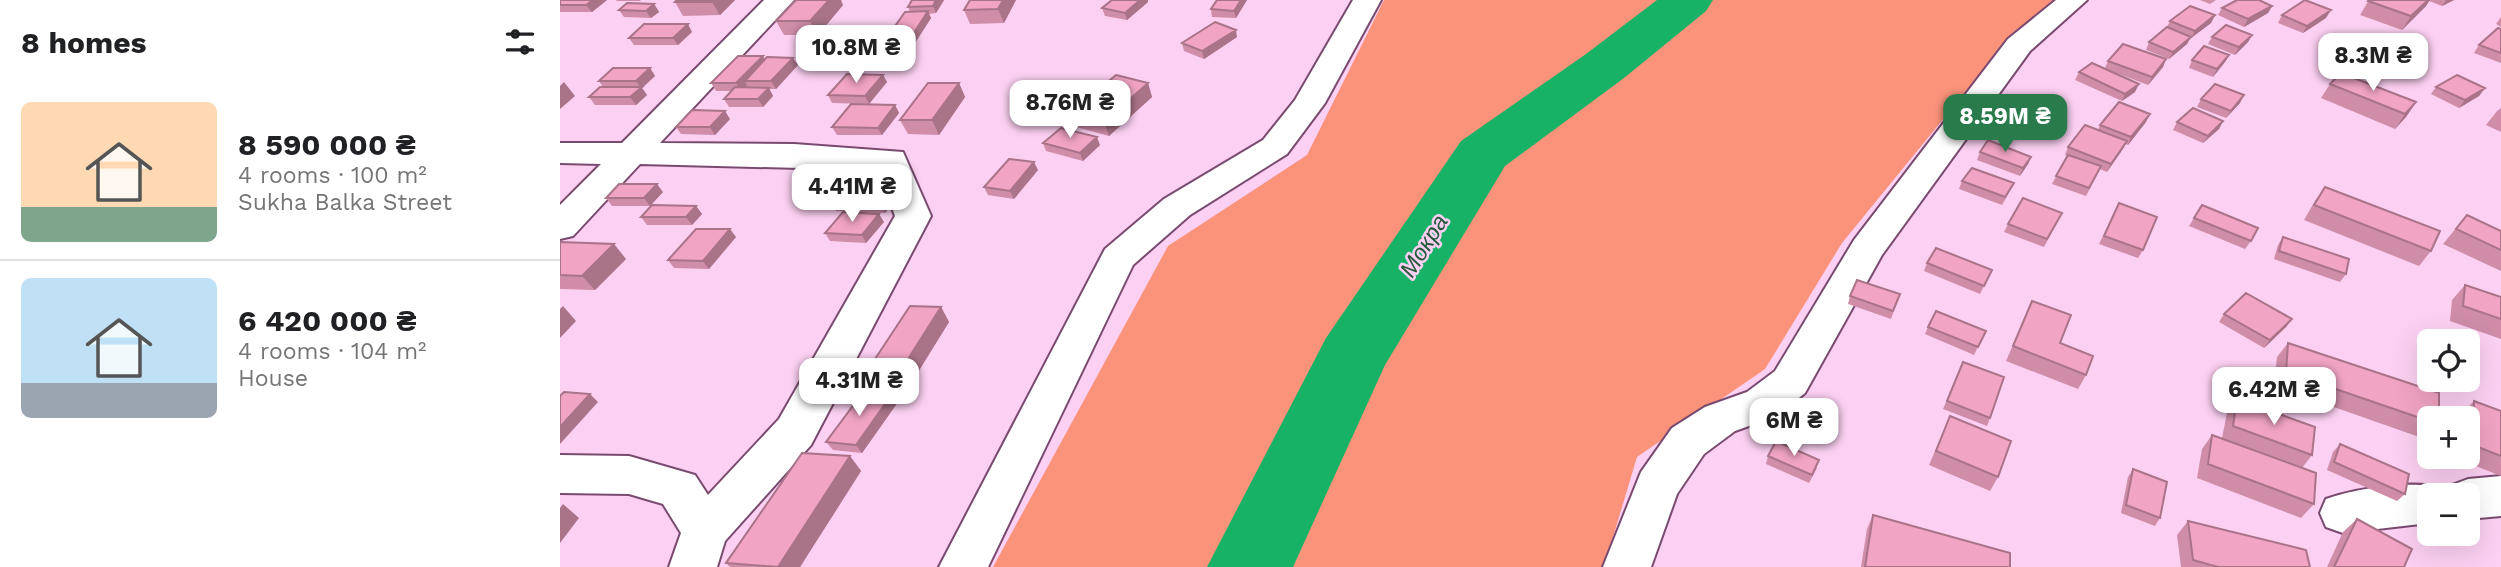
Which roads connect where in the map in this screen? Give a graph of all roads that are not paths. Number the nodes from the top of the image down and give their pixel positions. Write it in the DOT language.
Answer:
graph roads {
  1 [pos="780,0"];
  2 [pos="1367,0"];
  3 [pos="2073,0"];
  4 [pos="634,152"];
  5 [pos="560,153"];
  6 [pos="560,227"];
  7 [pos="560,474"];
  8 [pos="2501,496"];
  9 [pos="2480,498"];
  10 [pos="2417,504"];
  11 [pos="2343,513"];
  12 [pos="699,549"];
  13 [pos="963,567"];
  14 [pos="1627,567"];
  1 -- 4 [label="street"];
  2 -- 13 [label="street"];
  3 -- 14 [label="street"];
  4 -- 5 [label="street"];
  4 -- 6 [label="street"];
  4 -- 12 [label="street"];
  7 -- 12 [label="street"];
  8 -- 9 [label="street"];
  10 -- 11 [label="street"];
}
